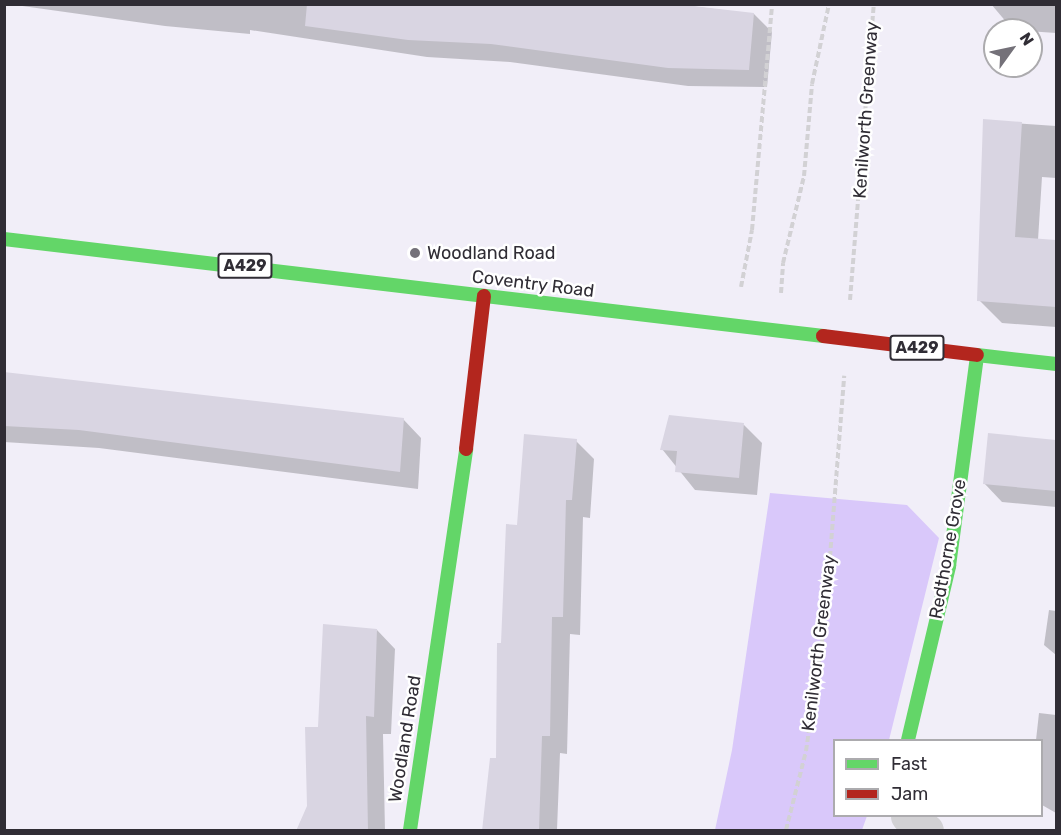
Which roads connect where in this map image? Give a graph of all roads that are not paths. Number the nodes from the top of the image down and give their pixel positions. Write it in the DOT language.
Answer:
graph roads {
  1 [pos="4,239"];
  2 [pos="484,296"];
  3 [pos="977,356"];
  4 [pos="1056,364"];
  5 [pos="908,739"];
  6 [pos="908,817"];
  7 [pos="410,831"];
  8 [pos="927,831"];
  1 -- 2 [label="main road, Coventry Road / A429"];
  2 -- 3 [label="main road, Coventry Road / A429"];
  2 -- 7 [label="main road, Woodland Road"];
  3 -- 4 [label="main road, Coventry Road / A429"];
  3 -- 5 [label="main road, Redthorne Grove"];
  6 -- 8 [label="street"];
}
